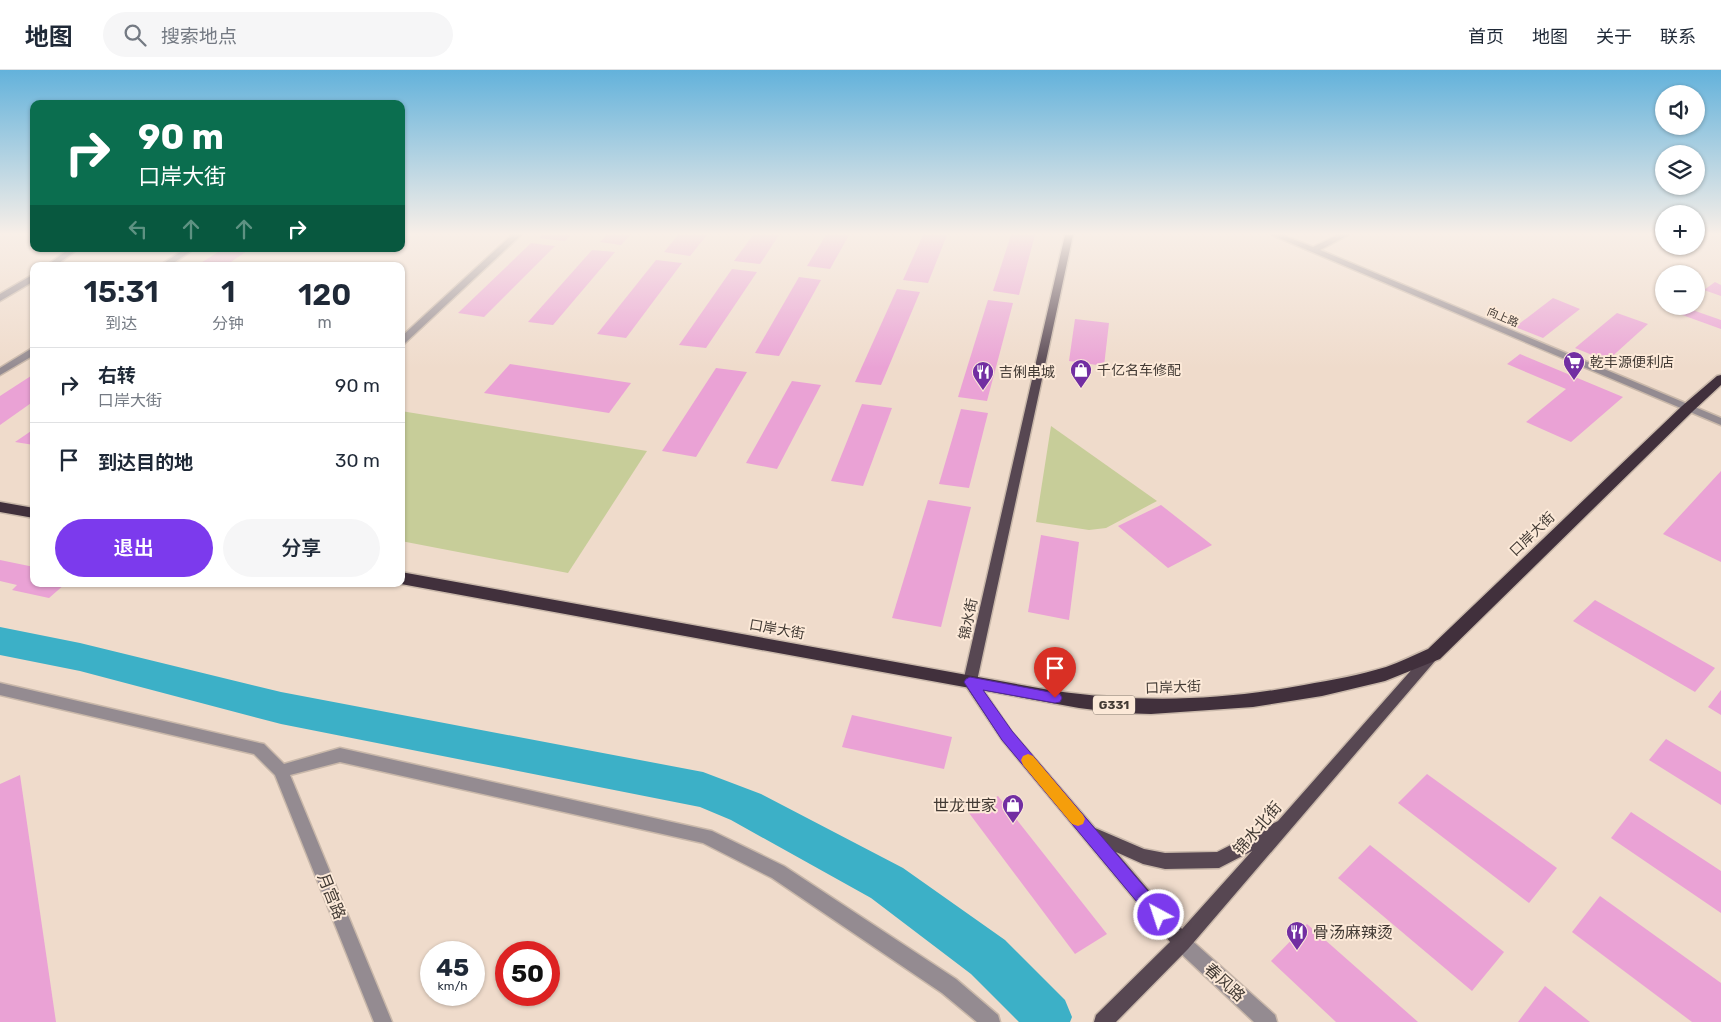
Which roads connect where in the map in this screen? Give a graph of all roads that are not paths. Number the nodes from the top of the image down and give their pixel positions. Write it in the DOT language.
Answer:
graph roads {
  1 [pos="30,279"];
  2 [pos="469,279"];
  3 [pos="1059,279"];
  4 [pos="1383,279"];
  5 [pos="0,298"];
  6 [pos="405,338"];
  7 [pos="30,353"];
  8 [pos="0,372"];
  9 [pos="1721,379"];
  10 [pos="1686,408"];
  11 [pos="1721,422"];
  12 [pos="0,508"];
  13 [pos="30,512"];
  14 [pos="405,579"];
  15 [pos="1434,654"];
  16 [pos="970,682"];
  17 [pos="0,689"];
  18 [pos="281,771"];
  19 [pos="1285,824"];
  20 [pos="1090,834"];
  21 [pos="1182,943"];
  22 [pos="383,1022"];
  23 [pos="991,1022"];
  24 [pos="1103,1022"];
  25 [pos="1268,1022"];
  1 -- 5 [label="street"];
  2 -- 6 [label="street"];
  3 -- 16 [label="main road, 锦水街"];
  4 -- 10 [label="street, 向上路"];
  7 -- 8 [label="street"];
  9 -- 10 [label="highway, 口岸大街 / G331"];
  10 -- 11 [label="street, 向上路"];
  10 -- 15 [label="highway, 口岸大街 / G331"];
  12 -- 13 [label="highway"];
  14 -- 16 [label="highway, 口岸大街 / G331"];
  15 -- 16 [label="highway, 口岸大街 / G331"];
  15 -- 19 [label="main road, 锦水北街"];
  16 -- 20 [label="main road"];
  17 -- 18 [label="street"];
  18 -- 22 [label="street, 月宫路"];
  18 -- 23 [label="street"];
  19 -- 20 [label="main road"];
  19 -- 21 [label="main road, 锦水北街"];
  20 -- 21 [label="main road"];
  21 -- 24 [label="main road, 锦水北街"];
  21 -- 25 [label="street, 春风路"];
}
